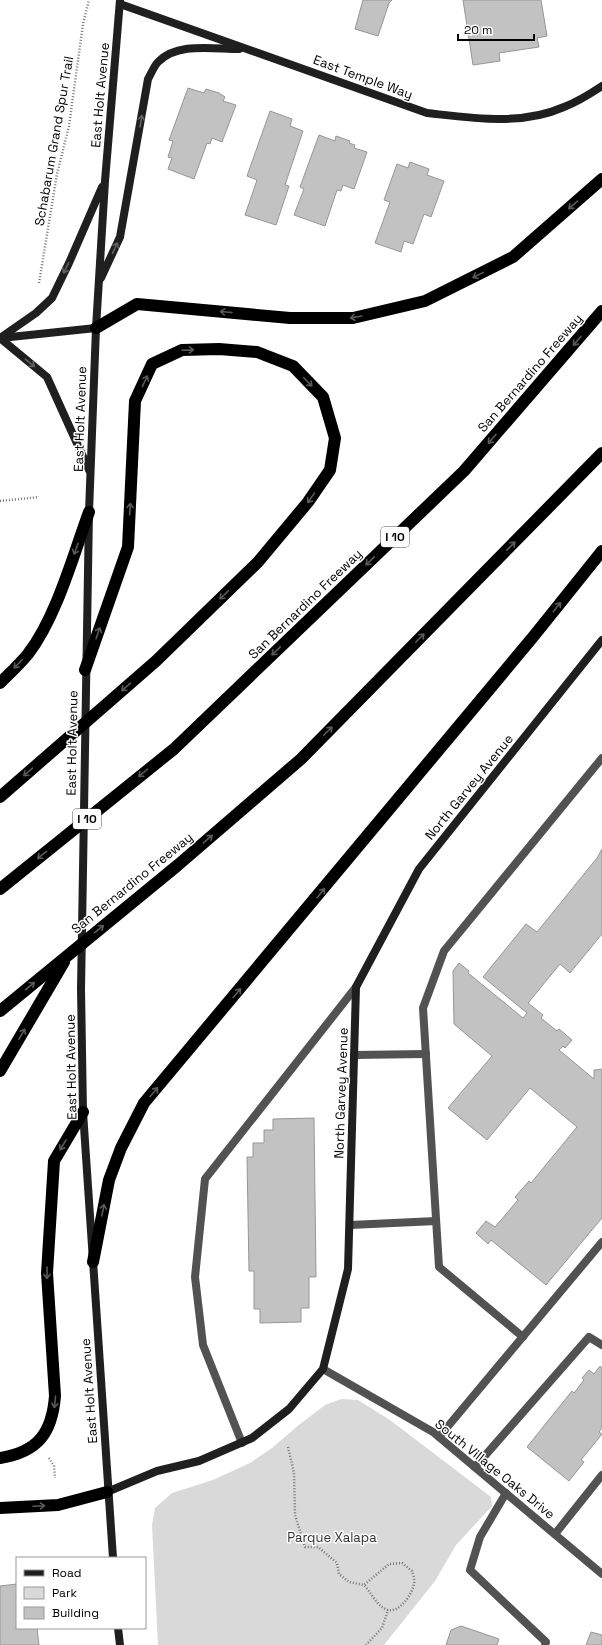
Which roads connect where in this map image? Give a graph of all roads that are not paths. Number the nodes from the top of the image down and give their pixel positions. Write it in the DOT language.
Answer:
graph roads {
  1 [pos="120,2"];
  2 [pos="246,49"];
  3 [pos="602,86"];
  4 [pos="602,179"];
  5 [pos="105,182"];
  6 [pos="98,283"];
  7 [pos="602,311"];
  8 [pos="96,328"];
  9 [pos="0,338"];
  10 [pos="602,453"];
  11 [pos="90,472"];
  12 [pos="89,512"];
  13 [pos="602,551"];
  14 [pos="602,640"];
  15 [pos="85,670"];
  16 [pos="0,683"];
  17 [pos="602,758"];
  18 [pos="0,796"];
  19 [pos="0,889"];
  20 [pos="68,954"];
  21 [pos="356,987"];
  22 [pos="0,1011"];
  23 [pos="426,1054"];
  24 [pos="354,1055"];
  25 [pos="0,1071"];
  26 [pos="83,1112"];
  27 [pos="436,1221"];
  28 [pos="350,1225"];
  29 [pos="602,1242"];
  30 [pos="93,1262"];
  31 [pos="523,1337"];
  32 [pos="602,1345"];
  33 [pos="323,1369"];
  34 [pos="440,1437"];
  35 [pos="242,1443"];
  36 [pos="0,1458"];
  37 [pos="474,1467"];
  38 [pos="602,1475"];
  39 [pos="107,1492"];
  40 [pos="506,1493"];
  41 [pos="0,1508"];
  42 [pos="555,1534"];
  43 [pos="113,1557"];
  44 [pos="602,1574"];
  45 [pos="118,1629"];
  46 [pos="120,1645"];
  47 [pos="545,1645"];
  1 -- 2 [label="street, East Temple Way"];
  1 -- 5 [label="street, East Holt Avenue"];
  2 -- 3 [label="street, East Temple Way"];
  6 -- 2 [label="street, one-way"];
  4 -- 8 [label="highway, one-way"];
  5 -- 6 [label="street, East Holt Avenue"];
  5 -- 9 [label="street, one-way"];
  6 -- 8 [label="street, East Holt Avenue"];
  7 -- 19 [label="highway, San Bernardino Freeway / I 10, one-way"];
  8 -- 9 [label="street"];
  8 -- 11 [label="street, East Holt Avenue"];
  9 -- 11 [label="street, one-way"];
  20 -- 10 [label="highway, San Bernardino Freeway, one-way"];
  11 -- 12 [label="street, East Holt Avenue"];
  12 -- 15 [label="street, East Holt Avenue"];
  12 -- 16 [label="highway, one-way"];
  30 -- 13 [label="highway, one-way"];
  14 -- 21 [label="street, North Garvey Avenue"];
  15 -- 18 [label="highway, one-way"];
  15 -- 26 [label="street, East Holt Avenue"];
  17 -- 23 [label="street"];
  22 -- 20 [label="highway, San Bernardino Freeway, one-way"];
  25 -- 20 [label="highway, one-way"];
  21 -- 24 [label="street, North Garvey Avenue"];
  21 -- 35 [label="street"];
  23 -- 24 [label="street"];
  23 -- 27 [label="street"];
  24 -- 28 [label="street, North Garvey Avenue"];
  26 -- 30 [label="street, East Holt Avenue"];
  26 -- 36 [label="highway, one-way"];
  27 -- 28 [label="street"];
  27 -- 31 [label="street"];
  28 -- 33 [label="street, North Garvey Avenue"];
  29 -- 31 [label="street"];
  30 -- 39 [label="street, East Holt Avenue"];
  31 -- 34 [label="street"];
  32 -- 37 [label="street"];
  33 -- 34 [label="street, South Village Oaks Drive"];
  33 -- 35 [label="street, North Garvey Avenue"];
  34 -- 37 [label="street, South Village Oaks Drive"];
  35 -- 39 [label="street, North Garvey Avenue"];
  37 -- 40 [label="street, South Village Oaks Drive"];
  38 -- 42 [label="street"];
  41 -- 39 [label="highway, one-way"];
  39 -- 43 [label="street, East Holt Avenue"];
  40 -- 42 [label="street, South Village Oaks Drive"];
  40 -- 47 [label="street"];
  42 -- 44 [label="street, South Village Oaks Drive"];
  45 -- 46 [label="street"];
}
